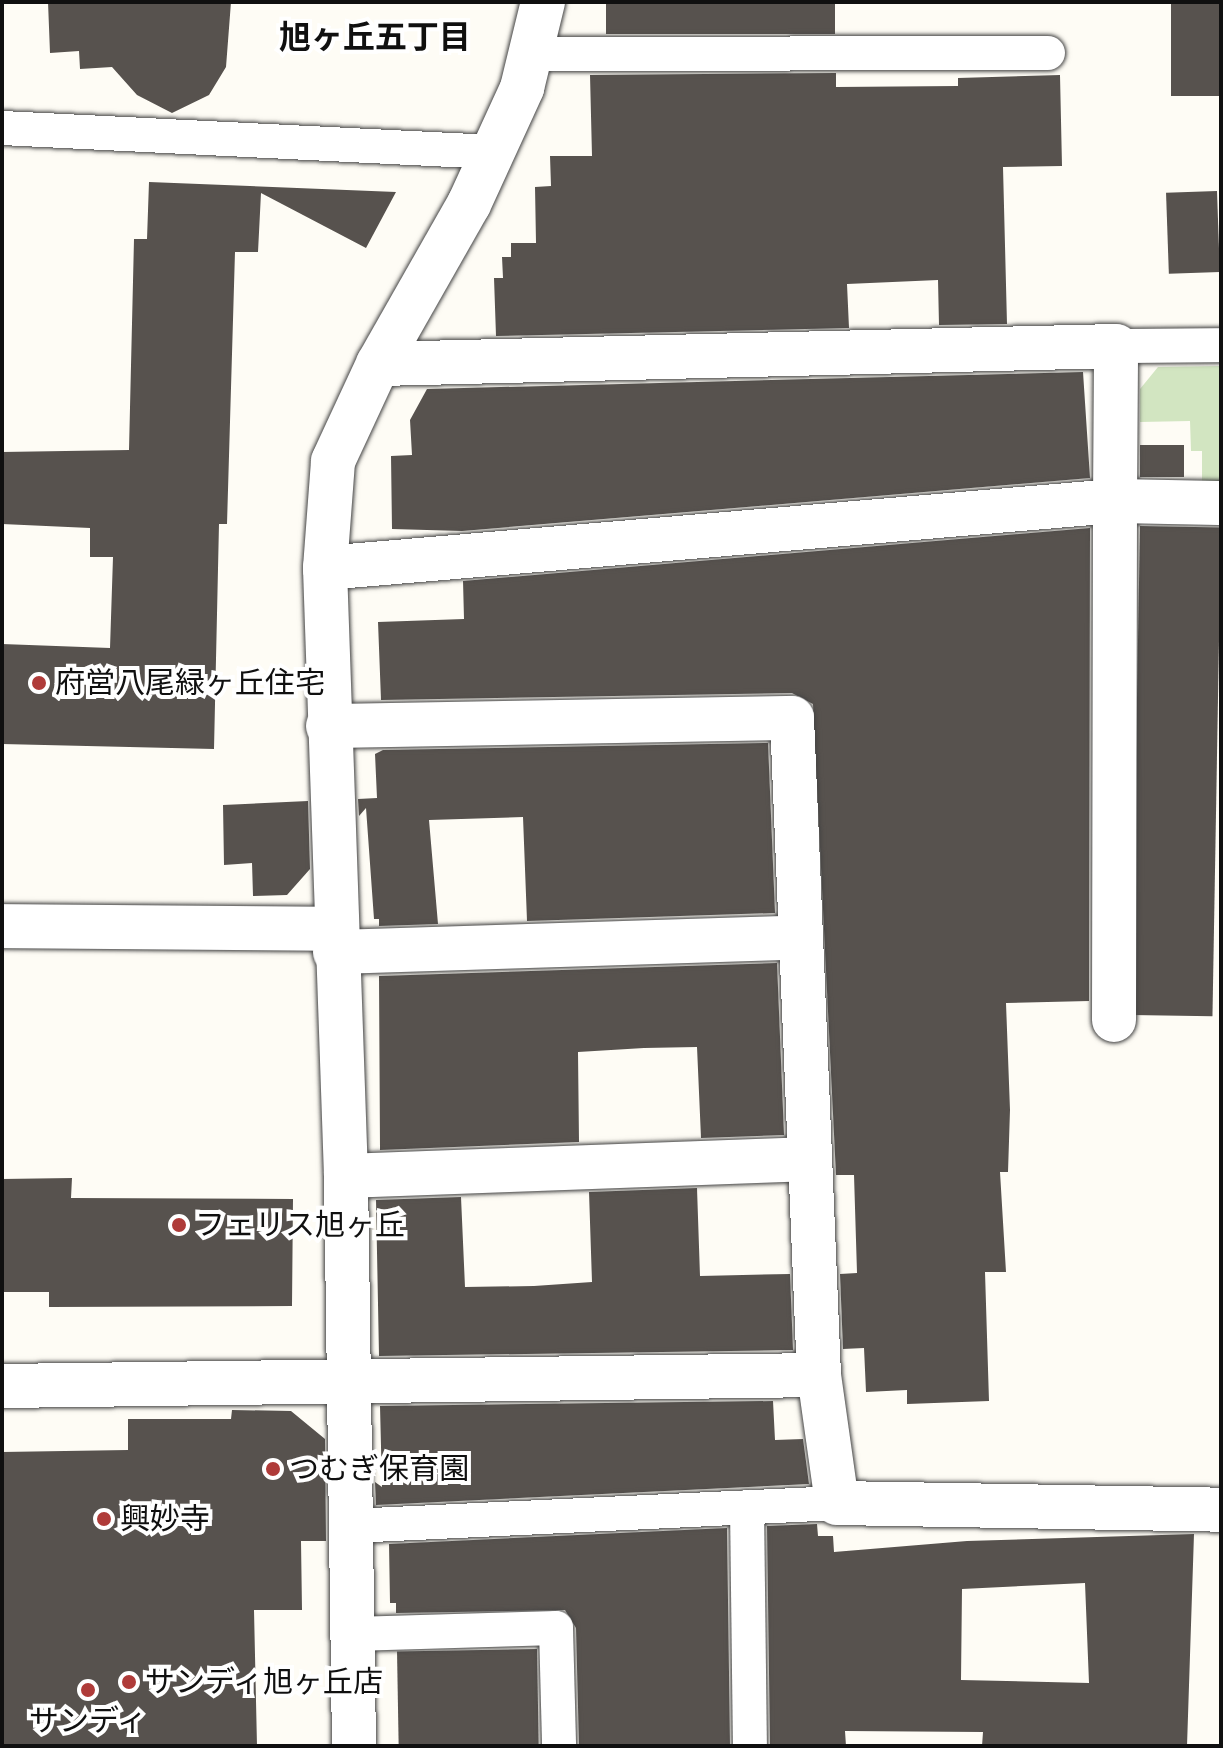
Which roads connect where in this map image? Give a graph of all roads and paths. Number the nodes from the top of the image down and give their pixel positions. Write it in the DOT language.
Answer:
graph roads {
  1 [pos="543,2"];
  2 [pos="1048,53"];
  3 [pos="531,54"];
  4 [pos="2,128"];
  5 [pos="492,152"];
  6 [pos="1221,345"];
  7 [pos="1116,346"];
  8 [pos="378,364"];
  9 [pos="1115,501"];
  10 [pos="1221,503"];
  11 [pos="325,568"];
  12 [pos="328,726"];
  13 [pos="2,926"];
  14 [pos="801,937"];
  15 [pos="335,940"];
  16 [pos="1114,1020"];
  17 [pos="810,1159"];
  18 [pos="346,1176"];
  19 [pos="819,1375"];
  20 [pos="2,1386"];
  21 [pos="349,1386"];
  22 [pos="837,1503"];
  23 [pos="747,1507"];
  24 [pos="1221,1510"];
  25 [pos="351,1526"];
  26 [pos="353,1634"];
  27 [pos="354,1746"];
  28 [pos="559,1746"];
  29 [pos="750,1746"];
  1 -- 3 [label="street"];
  2 -- 3 [label="lane"];
  3 -- 5 [label="street"];
  4 -- 5 [label="lane"];
  5 -- 8 [label="street"];
  6 -- 7 [label="lane"];
  7 -- 8 [label="street"];
  7 -- 9 [label="street"];
  8 -- 11 [label="street"];
  9 -- 10 [label="street"];
  9 -- 11 [label="street"];
  9 -- 16 [label="street"];
  11 -- 12 [label="street"];
  12 -- 14 [label="street"];
  12 -- 15 [label="street"];
  13 -- 15 [label="street"];
  14 -- 15 [label="street"];
  14 -- 17 [label="street"];
  15 -- 18 [label="street"];
  17 -- 18 [label="street"];
  17 -- 19 [label="street"];
  18 -- 21 [label="street"];
  19 -- 21 [label="street"];
  19 -- 22 [label="street"];
  20 -- 21 [label="street"];
  21 -- 25 [label="street"];
  22 -- 23 [label="lane"];
  22 -- 24 [label="street"];
  23 -- 25 [label="lane"];
  23 -- 29 [label="lane"];
  25 -- 26 [label="street"];
  26 -- 27 [label="street"];
  26 -- 28 [label="lane"];
}
